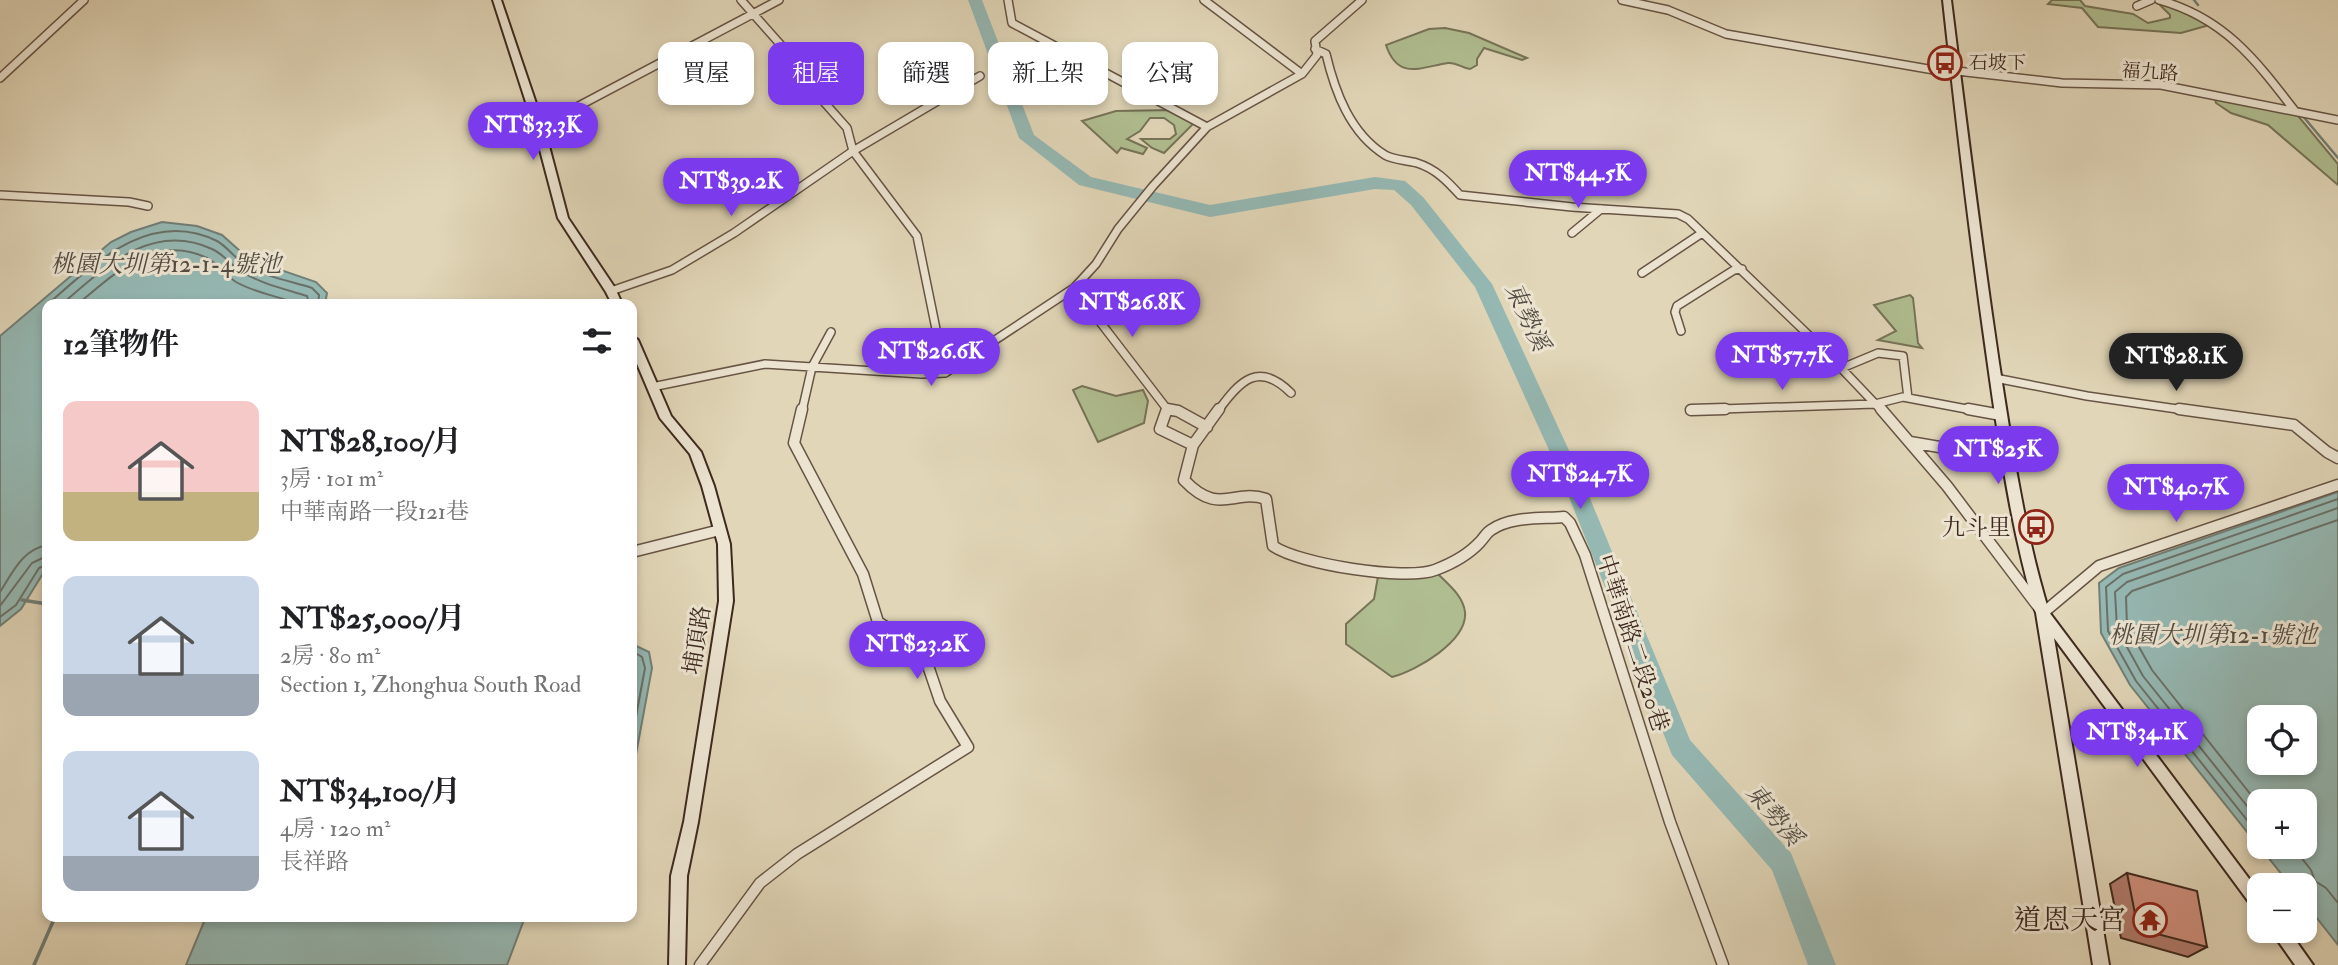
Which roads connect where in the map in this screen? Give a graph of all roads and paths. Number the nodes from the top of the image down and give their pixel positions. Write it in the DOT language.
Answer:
graph roads {
  1 [pos="84,0"];
  2 [pos="497,0"];
  3 [pos="741,0"];
  4 [pos="779,0"];
  5 [pos="1008,0"];
  6 [pos="1204,0"];
  7 [pos="1362,0"];
  8 [pos="1622,0"];
  9 [pos="1947,0"];
  10 [pos="2151,0"];
  11 [pos="2160,0"];
  12 [pos="2137,6"];
  13 [pos="753,13"];
  14 [pos="1315,49"];
  15 [pos="1957,73"];
  16 [pos="1302,74"];
  17 [pos="979,76"];
  18 [pos="0,78"];
  19 [pos="2295,111"];
  20 [pos="2338,120"];
  21 [pos="539,127"];
  22 [pos="1207,127"];
  23 [pos="853,151"];
  24 [pos="0,195"];
  25 [pos="148,206"];
  26 [pos="1601,209"];
  27 [pos="1572,233"];
  28 [pos="1702,233"];
  29 [pos="1742,269"];
  30 [pos="1642,273"];
  31 [pos="1074,288"];
  32 [pos="611,291"];
  33 [pos="615,299"];
  34 [pos="1681,331"];
  35 [pos="831,332"];
  36 [pos="637,352"];
  37 [pos="812,367"];
  38 [pos="1843,368"];
  39 [pos="945,373"];
  40 [pos="1995,378"];
  41 [pos="652,387"];
  42 [pos="1291,393"];
  43 [pos="1908,398"];
  44 [pos="1875,404"];
  45 [pos="1167,409"];
  46 [pos="1690,410"];
  47 [pos="2001,415"];
  48 [pos="1206,427"];
  49 [pos="1910,442"];
  50 [pos="1193,445"];
  51 [pos="2338,458"];
  52 [pos="2010,459"];
  53 [pos="2338,485"];
  54 [pos="720,530"];
  55 [pos="637,551"];
  56 [pos="2043,613"];
  57 [pos="2247,888"];
  58 [pos="2288,943"];
  59 [pos="677,965"];
  60 [pos="700,965"];
  61 [pos="1723,965"];
  62 [pos="2101,965"];
  63 [pos="2305,965"];
  1 -- 18 [label="street"];
  2 -- 21 [label="street"];
  3 -- 13 [label="street"];
  4 -- 13 [label="street"];
  5 -- 22 [label="street"];
  6 -- 16 [label="street"];
  7 -- 14 [label="street"];
  8 -- 15 [label="street, 福九路"];
  9 -- 15 [label="street"];
  10 -- 12 [label="street"];
  11 -- 19 [label="street"];
  13 -- 21 [label="street"];
  13 -- 23 [label="street"];
  14 -- 16 [label="street"];
  14 -- 26 [label="street"];
  15 -- 19 [label="street, 福九路"];
  15 -- 40 [label="street"];
  16 -- 22 [label="street"];
  17 -- 23 [label="street"];
  19 -- 20 [label="street, 福九路"];
  21 -- 32 [label="street"];
  22 -- 31 [label="street"];
  23 -- 32 [label="street"];
  23 -- 39 [label="street"];
  24 -- 25 [label="street"];
  26 -- 27 [label="street"];
  26 -- 28 [label="street"];
  28 -- 29 [label="street"];
  28 -- 30 [label="street"];
  29 -- 34 [label="street"];
  29 -- 38 [label="street"];
  31 -- 39 [label="street"];
  31 -- 45 [label="street"];
  32 -- 33 [label="street"];
  35 -- 37 [label="street"];
  36 -- 41 [label="street, 埔頂路"];
  37 -- 39 [label="street"];
  37 -- 41 [label="street"];
  37 -- 60 [label="street"];
  38 -- 43 [label="street"];
  38 -- 44 [label="street"];
  40 -- 47 [label="street"];
  40 -- 51 [label="street"];
  41 -- 54 [label="street, 埔頂路"];
  42 -- 48 [label="street"];
  43 -- 44 [label="street"];
  43 -- 47 [label="street"];
  44 -- 46 [label="street"];
  44 -- 49 [label="street"];
  45 -- 48 [label="street"];
  45 -- 50 [label="street"];
  47 -- 52 [label="street"];
  48 -- 50 [label="street"];
  49 -- 52 [label="street"];
  49 -- 56 [label="street"];
  50 -- 61 [label="street, 中華南路二段20巷"];
  52 -- 56 [label="street"];
  53 -- 56 [label="street"];
  54 -- 55 [label="street"];
  54 -- 59 [label="street, 埔頂路"];
  56 -- 57 [label="street"];
  56 -- 62 [label="street"];
  58 -- 63 [label="street"];
}
